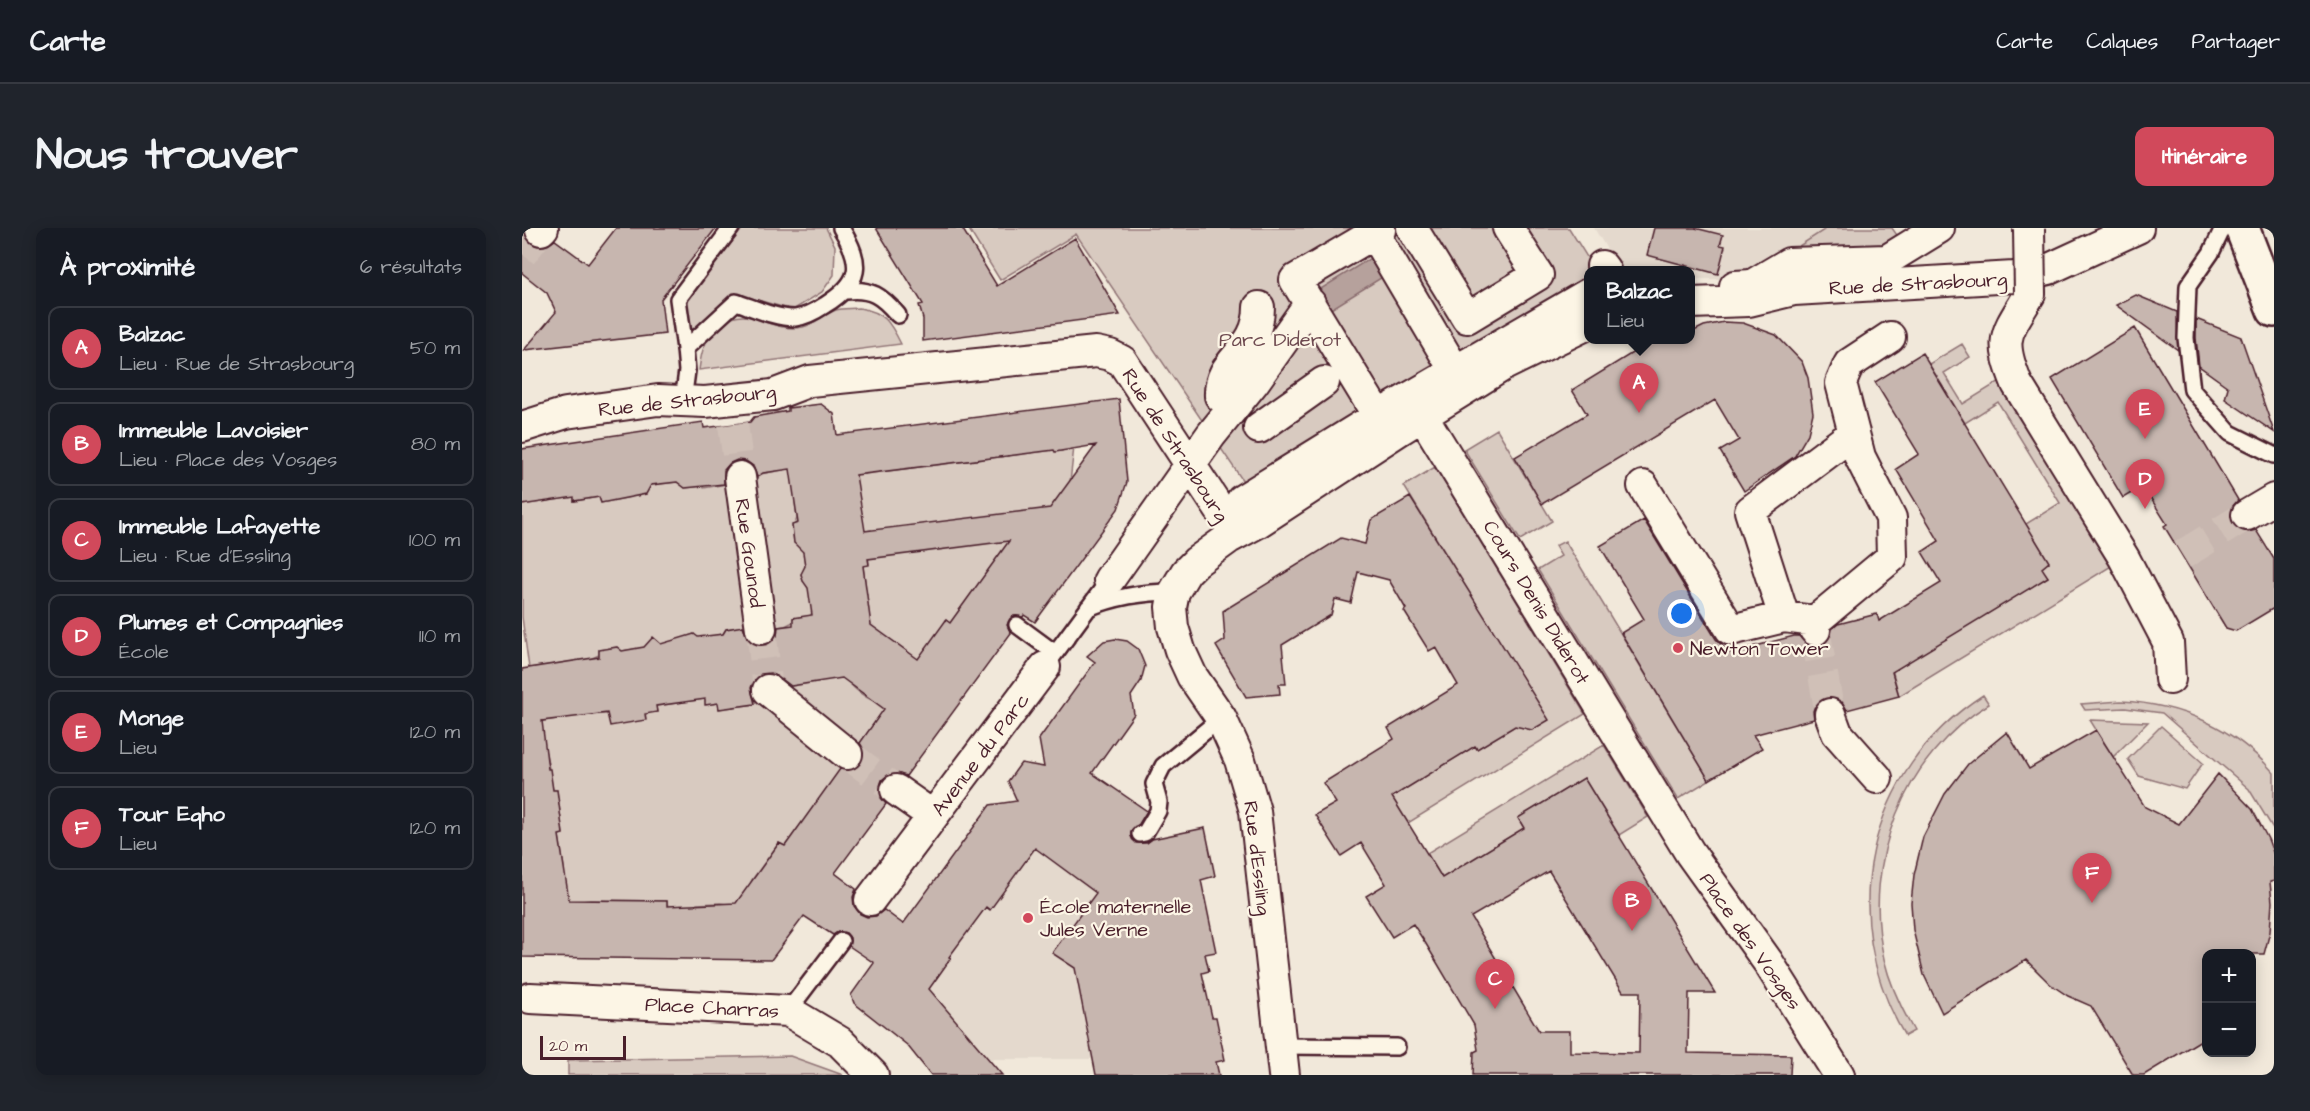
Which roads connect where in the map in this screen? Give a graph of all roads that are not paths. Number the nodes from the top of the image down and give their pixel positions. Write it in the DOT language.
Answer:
graph roads {
  1 [pos="731,228"];
  2 [pos="841,228"];
  3 [pos="1412,228"];
  4 [pos="1508,228"];
  5 [pos="1939,228"];
  6 [pos="2138,228"];
  7 [pos="2223,228"];
  8 [pos="2242,228"];
  9 [pos="2029,229"];
  10 [pos="1695,287"];
  11 [pos="846,291"];
  12 [pos="1584,296"];
  13 [pos="1310,303"];
  14 [pos="1695,303"];
  15 [pos="1259,307"];
  16 [pos="2274,310"];
  17 [pos="898,315"];
  18 [pos="1584,326"];
  19 [pos="1890,338"];
  20 [pos="685,349"];
  21 [pos="1455,371"];
  22 [pos="1324,382"];
  23 [pos="1249,387"];
  24 [pos="683,401"];
  25 [pos="1417,406"];
  26 [pos="1283,411"];
  27 [pos="1378,416"];
  28 [pos="522,427"];
  29 [pos="1259,428"];
  30 [pos="1854,433"];
  31 [pos="2274,455"];
  32 [pos="1191,466"];
  33 [pos="740,477"];
  34 [pos="1643,486"];
  35 [pos="2274,499"];
  36 [pos="1242,500"];
  37 [pos="2247,515"];
  38 [pos="1229,538"];
  39 [pos="1109,580"];
  40 [pos="1174,592"];
  41 [pos="1088,608"];
  42 [pos="1784,616"];
  43 [pos="1017,625"];
  44 [pos="761,629"];
  45 [pos="1050,660"];
  46 [pos="2170,679"];
  47 [pos="768,690"];
  48 [pos="1830,714"];
  49 [pos="1221,718"];
  50 [pos="847,754"];
  51 [pos="1877,778"];
  52 [pos="896,789"];
  53 [pos="1663,808"];
  54 [pos="933,816"];
  55 [pos="1140,834"];
  56 [pos="870,900"];
  57 [pos="841,941"];
  58 [pos="530,998"];
  59 [pos="788,1011"];
  60 [pos="1397,1047"];
  61 [pos="1282,1061"];
  62 [pos="873,1075"];
  63 [pos="1839,1075"];
  1 -- 20 [label="lane"];
  2 -- 11 [label="lane"];
  3 -- 4 [label="street"];
  5 -- 10 [label="street"];
  6 -- 14 [label="street, Rue de Strasbourg"];
  7 -- 31 [label="lane"];
  8 -- 16 [label="main road"];
  9 -- 46 [label="street, bridge"];
  11 -- 17 [label="lane"];
  11 -- 20 [label="lane"];
  12 -- 21 [label="street"];
  13 -- 21 [label="street"];
  13 -- 23 [label="street, Avenue du Parc"];
  13 -- 27 [label="street"];
  15 -- 23 [label="street"];
  18 -- 25 [label="street, Rue de Strasbourg"];
  19 -- 30 [label="street"];
  20 -- 24 [label="lane"];
  21 -- 25 [label="street"];
  22 -- 26 [label="street"];
  23 -- 26 [label="street"];
  23 -- 32 [label="street, Avenue du Parc"];
  24 -- 28 [label="street, Rue de Strasbourg"];
  24 -- 32 [label="street, Rue de Strasbourg"];
  25 -- 27 [label="street"];
  25 -- 38 [label="street, Rue de Strasbourg"];
  25 -- 53 [label="street, Cours Denis Diderot"];
  26 -- 29 [label="street"];
  27 -- 36 [label="street"];
  30 -- 42 [label="street"];
  30 -- 42 [label="street"];
  32 -- 38 [label="street, Rue de Strasbourg"];
  32 -- 39 [label="street, Avenue du Parc"];
  33 -- 44 [label="street, Rue Gounod"];
  34 -- 42 [label="street"];
  35 -- 37 [label="street"];
  38 -- 40 [label="street"];
  39 -- 41 [label="lane, Avenue du Parc"];
  40 -- 41 [label="lane"];
  40 -- 49 [label="street, Rue d'Essling"];
  41 -- 45 [label="lane, Avenue du Parc"];
  43 -- 45 [label="lane"];
  45 -- 54 [label="street, Avenue du Parc"];
  47 -- 50 [label="street"];
  48 -- 51 [label="street"];
  49 -- 55 [label="lane"];
  49 -- 61 [label="street, Rue d'Essling"];
  52 -- 54 [label="street"];
  53 -- 63 [label="street, Place des Vosges"];
  54 -- 56 [label="street, Avenue du Parc"];
  57 -- 59 [label="lane"];
  58 -- 59 [label="street, Place Charras"];
  59 -- 62 [label="street, Place Charras"];
  60 -- 61 [label="lane"];
}
